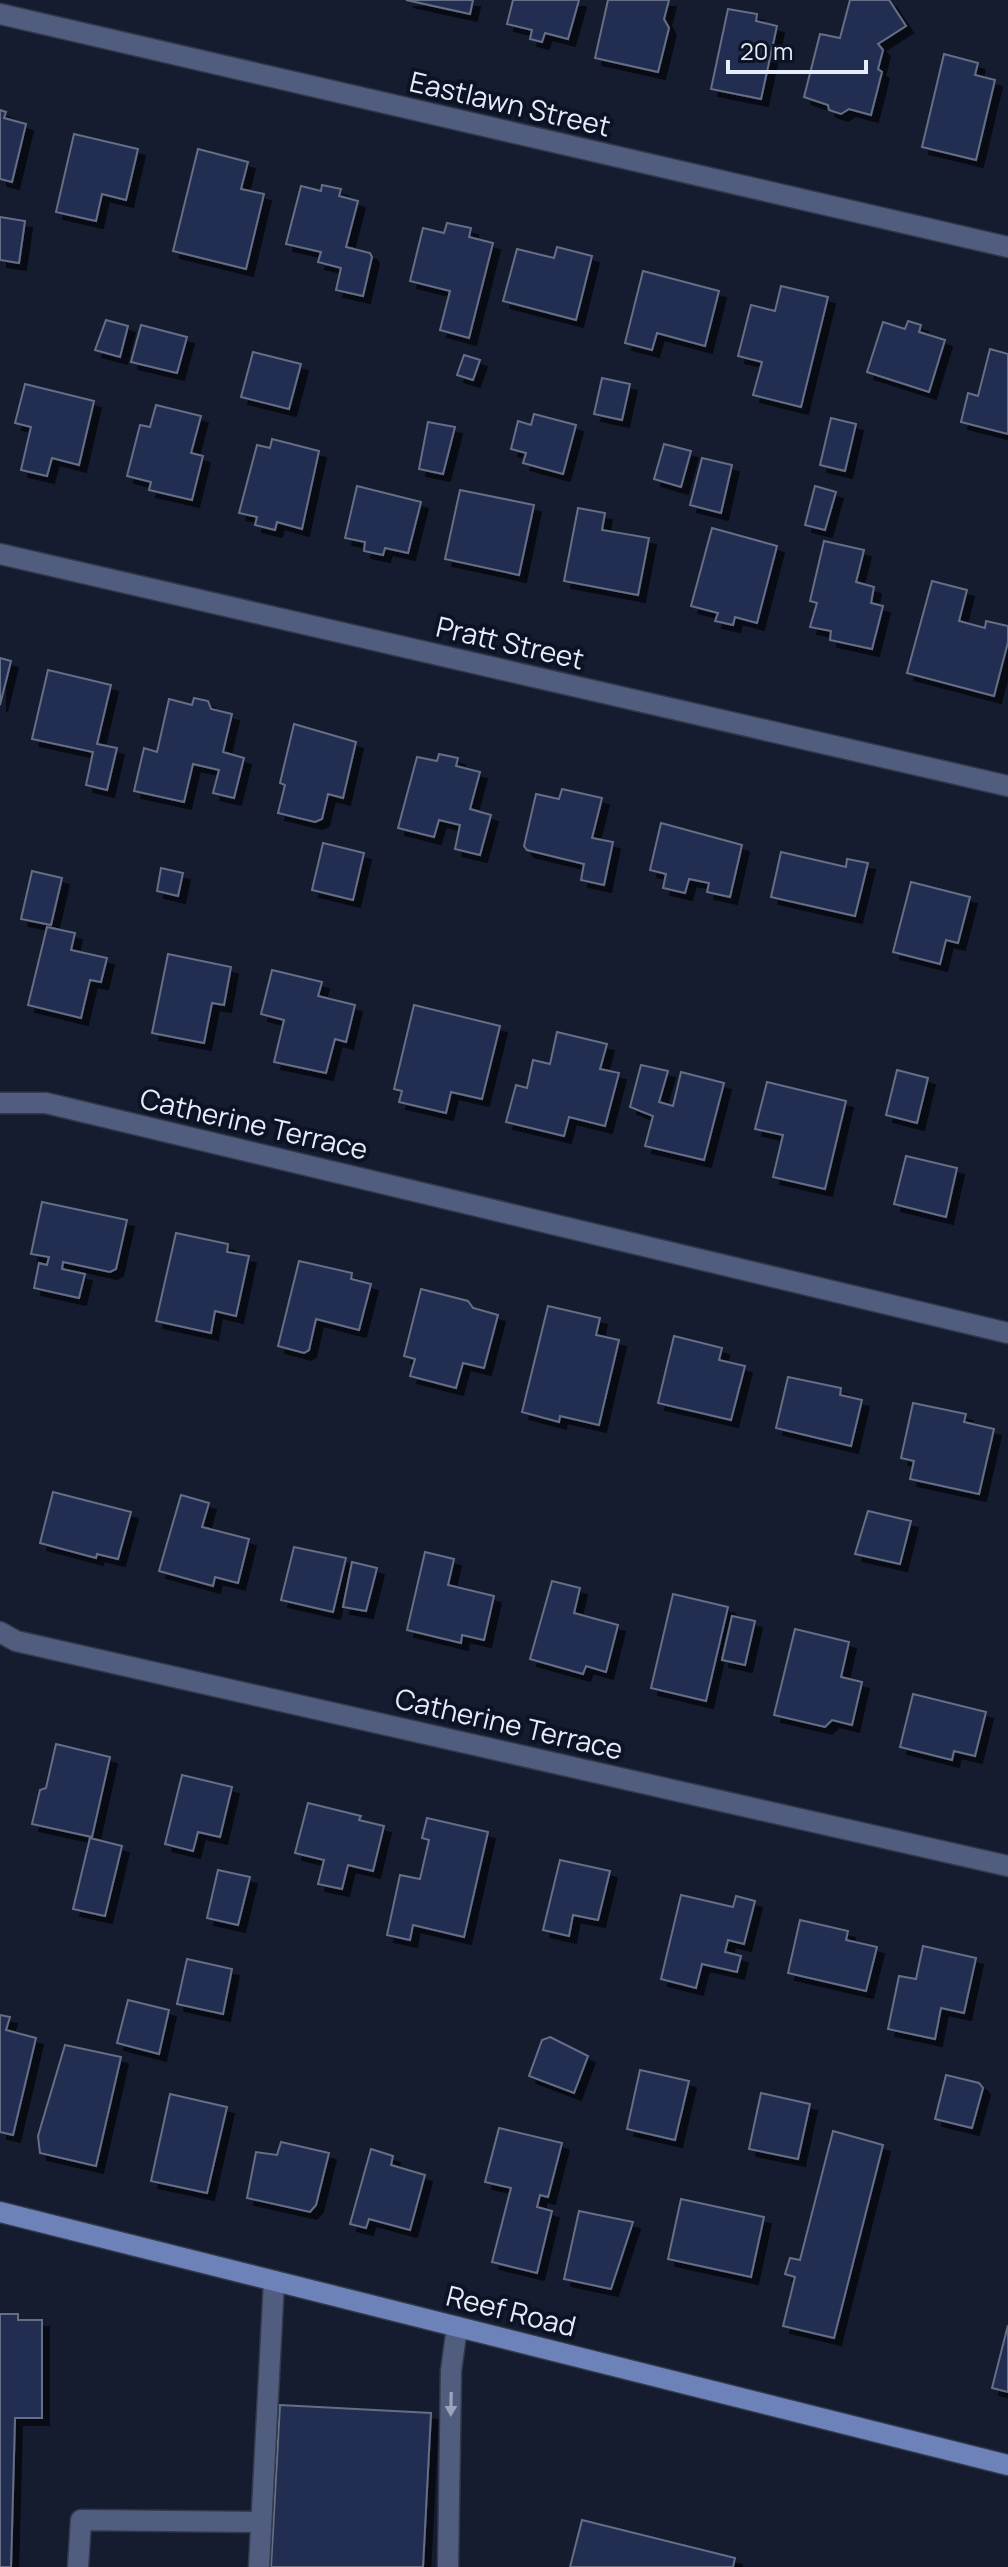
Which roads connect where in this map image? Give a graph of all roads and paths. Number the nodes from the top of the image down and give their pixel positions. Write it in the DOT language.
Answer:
graph roads {
  1 [pos="0,14"];
  2 [pos="1008,247"];
  3 [pos="0,554"];
  4 [pos="1008,786"];
  5 [pos="0,1103"];
  6 [pos="1008,1333"];
  7 [pos="0,1632"];
  8 [pos="1008,1866"];
  9 [pos="0,2212"];
  10 [pos="274,2281"];
  11 [pos="457,2327"];
  12 [pos="1008,2465"];
  13 [pos="261,2522"];
  14 [pos="78,2567"];
  15 [pos="259,2567"];
  16 [pos="448,2567"];
  1 -- 2 [label="street, Eastlawn Street"];
  3 -- 4 [label="street, Pratt Street"];
  5 -- 6 [label="street, Catherine Terrace"];
  7 -- 8 [label="street, Catherine Terrace"];
  9 -- 10 [label="street, Reef Road"];
  10 -- 11 [label="street, Reef Road"];
  10 -- 13 [label="street"];
  11 -- 12 [label="street, Reef Road"];
  11 -- 16 [label="street, one-way"];
  13 -- 14 [label="street"];
  13 -- 15 [label="street"];
}
